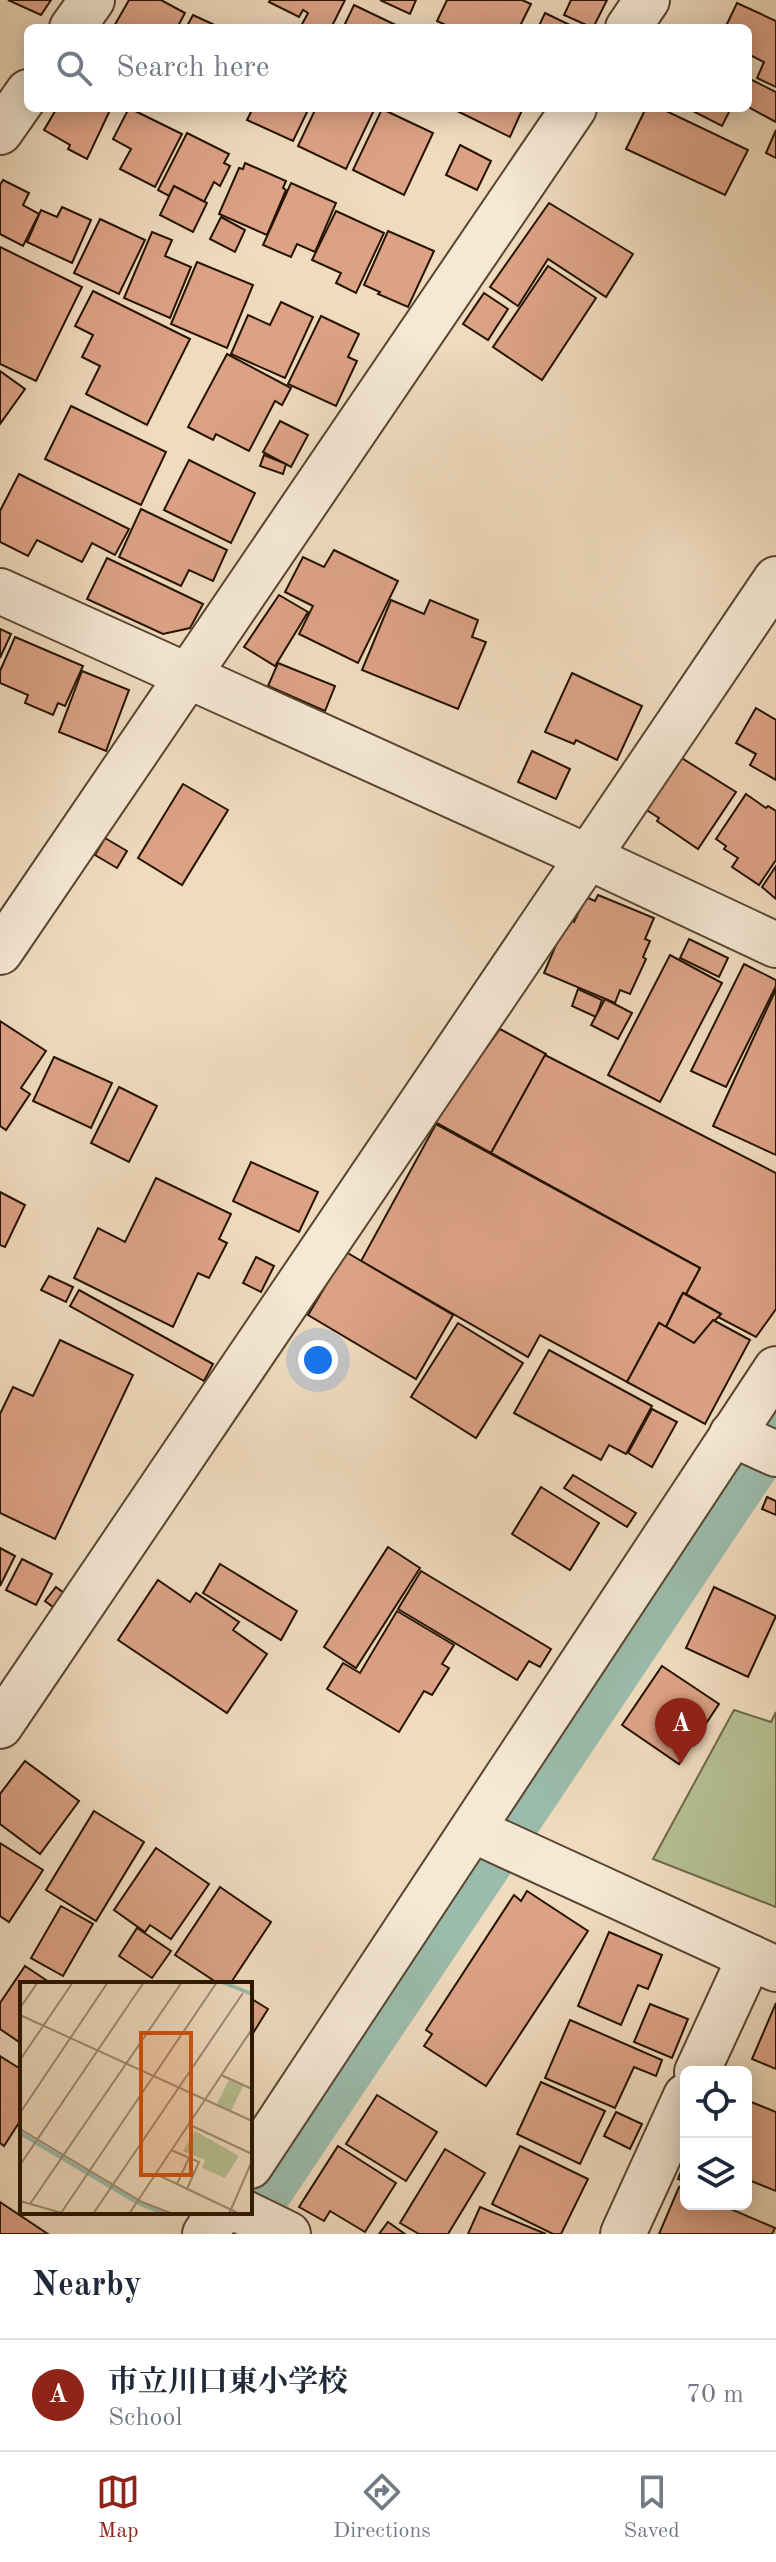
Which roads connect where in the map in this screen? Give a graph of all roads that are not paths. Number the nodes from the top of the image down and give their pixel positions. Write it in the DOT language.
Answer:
graph roads {
  1 [pos="92,0"];
  2 [pos="647,0"];
  3 [pos="75,24"];
  4 [pos="631,24"];
  5 [pos="24,98"];
  6 [pos="571,112"];
  7 [pos="0,132"];
  8 [pos="776,579"];
  9 [pos="0,591"];
  10 [pos="188,676"];
  11 [pos="586,856"];
  12 [pos="776,945"];
  13 [pos="0,952"];
  14 [pos="776,1369"];
  15 [pos="732,1434"];
  16 [pos="776,1454"];
  17 [pos="0,1726"];
  18 [pos="473,1830"];
  19 [pos="763,1963"];
  20 [pos="701,2066"];
  21 [pos="680,2109"];
  22 [pos="252,2163"];
  23 [pos="219,2214"];
  24 [pos="247,2214"];
  25 [pos="205,2234"];
  26 [pos="288,2234"];
  27 [pos="623,2234"];
  1 -- 3 [label="street"];
  2 -- 4 [label="street"];
  5 -- 7 [label="street"];
  6 -- 10 [label="street"];
  8 -- 11 [label="street"];
  9 -- 10 [label="street"];
  10 -- 11 [label="street"];
  10 -- 13 [label="street"];
  11 -- 12 [label="street"];
  11 -- 17 [label="street"];
  14 -- 15 [label="street"];
  15 -- 16 [label="street"];
  15 -- 18 [label="street"];
  18 -- 19 [label="street"];
  18 -- 22 [label="street"];
  19 -- 20 [label="street"];
  21 -- 27 [label="street"];
  23 -- 25 [label="street"];
  24 -- 26 [label="street"];
}
